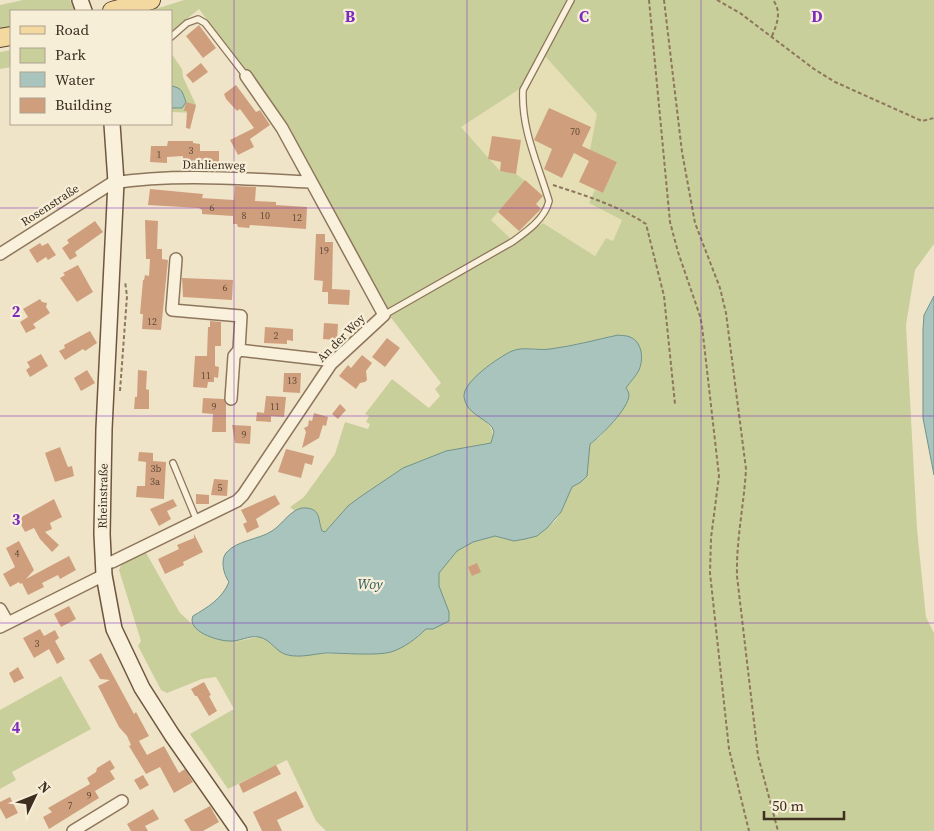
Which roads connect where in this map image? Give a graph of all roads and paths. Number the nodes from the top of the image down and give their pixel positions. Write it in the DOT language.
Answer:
graph roads {
  1 [pos="151,0"];
  2 [pos="571,0"];
  3 [pos="649,0"];
  4 [pos="664,0"];
  5 [pos="717,0"];
  6 [pos="773,0"];
  7 [pos="116,10"];
  8 [pos="172,36"];
  9 [pos="772,36"];
  10 [pos="246,76"];
  11 [pos="934,118"];
  12 [pos="112,125"];
  13 [pos="116,182"];
  14 [pos="310,182"];
  15 [pos="544,182"];
  16 [pos="0,254"];
  17 [pos="176,259"];
  18 [pos="125,280"];
  19 [pos="384,315"];
  20 [pos="239,350"];
  21 [pos="332,364"];
  22 [pos="119,399"];
  23 [pos="231,399"];
  24 [pos="675,404"];
  25 [pos="173,463"];
  26 [pos="197,522"];
  27 [pos="103,570"];
  28 [pos="0,609"];
  29 [pos="4,625"];
  30 [pos="122,801"];
  31 [pos="73,831"];
  32 [pos="239,831"];
  33 [pos="749,831"];
  34 [pos="778,831"];
  1 -- 7 [label="main road"];
  2 -- 15 [label="lane"];
  3 -- 33 [label="path"];
  4 -- 34 [label="path"];
  5 -- 9 [label="path"];
  6 -- 9 [label="path"];
  8 -- 10 [label="lane, An der Woy"];
  9 -- 11 [label="path"];
  10 -- 14 [label="street, An der Woy"];
  12 -- 13 [label="main road, Rheinstraße"];
  13 -- 14 [label="street, Dahlienweg"];
  13 -- 16 [label="street, Rosenstraße"];
  13 -- 27 [label="main road, Rheinstraße"];
  14 -- 19 [label="street, An der Woy"];
  15 -- 19 [label="lane"];
  15 -- 24 [label="path"];
  17 -- 20 [label="street"];
  18 -- 22 [label="path"];
  19 -- 21 [label="street, An der Woy"];
  20 -- 21 [label="street"];
  20 -- 23 [label="street"];
  21 -- 26 [label="street, An der Woy"];
  25 -- 26 [label="lane"];
  26 -- 27 [label="street, An der Woy"];
  27 -- 29 [label="street, An der Woy"];
  27 -- 32 [label="main road, Rheinstraße"];
  28 -- 29 [label="street"];
  30 -- 31 [label="street"];
}
